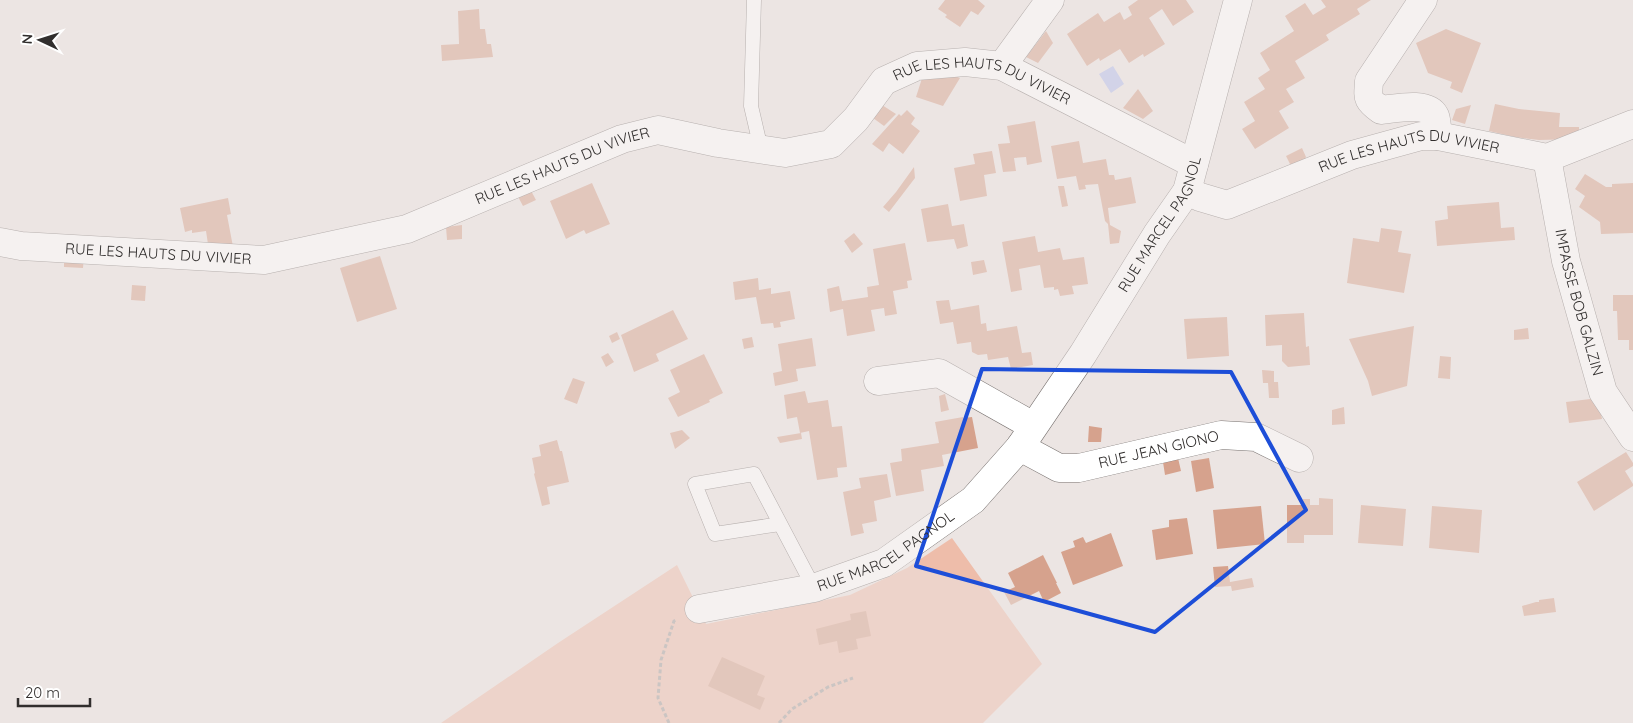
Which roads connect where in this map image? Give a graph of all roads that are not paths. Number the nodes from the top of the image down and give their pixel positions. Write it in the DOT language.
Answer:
graph roads {
  1 [pos="754,0"];
  2 [pos="1050,0"];
  3 [pos="1238,0"];
  4 [pos="1423,0"];
  5 [pos="1002,66"];
  6 [pos="1633,124"];
  7 [pos="1438,136"];
  8 [pos="761,150"];
  9 [pos="1547,158"];
  10 [pos="1194,164"];
  11 [pos="1187,191"];
  12 [pos="0,242"];
  13 [pos="878,381"];
  14 [pos="1026,436"];
  15 [pos="1633,437"];
  16 [pos="1299,458"];
  17 [pos="780,524"];
  18 [pos="814,588"];
  19 [pos="699,609"];
  1 -- 8 [label="lane"];
  2 -- 5 [label="street"];
  3 -- 10 [label="street, RUE MARCEL PAGNOL"];
  4 -- 7 [label="street"];
  5 -- 8 [label="street, RUE LES HAUTS DU VIVIER"];
  5 -- 10 [label="street, RUE LES HAUTS DU VIVIER"];
  6 -- 9 [label="street"];
  7 -- 9 [label="street, RUE LES HAUTS DU VIVIER"];
  7 -- 11 [label="street, RUE LES HAUTS DU VIVIER"];
  8 -- 12 [label="street, RUE LES HAUTS DU VIVIER"];
  9 -- 15 [label="street, IMPASSE BOB GALZIN"];
  10 -- 11 [label="street, RUE MARCEL PAGNOL"];
  11 -- 14 [label="street, RUE MARCEL PAGNOL"];
  13 -- 14 [label="street"];
  14 -- 16 [label="street, RUE JEAN GIONO"];
  14 -- 18 [label="street, RUE MARCEL PAGNOL"];
  17 -- 17 [label="lane"];
  17 -- 18 [label="lane"];
  18 -- 19 [label="street, RUE MARCEL PAGNOL"];
}
